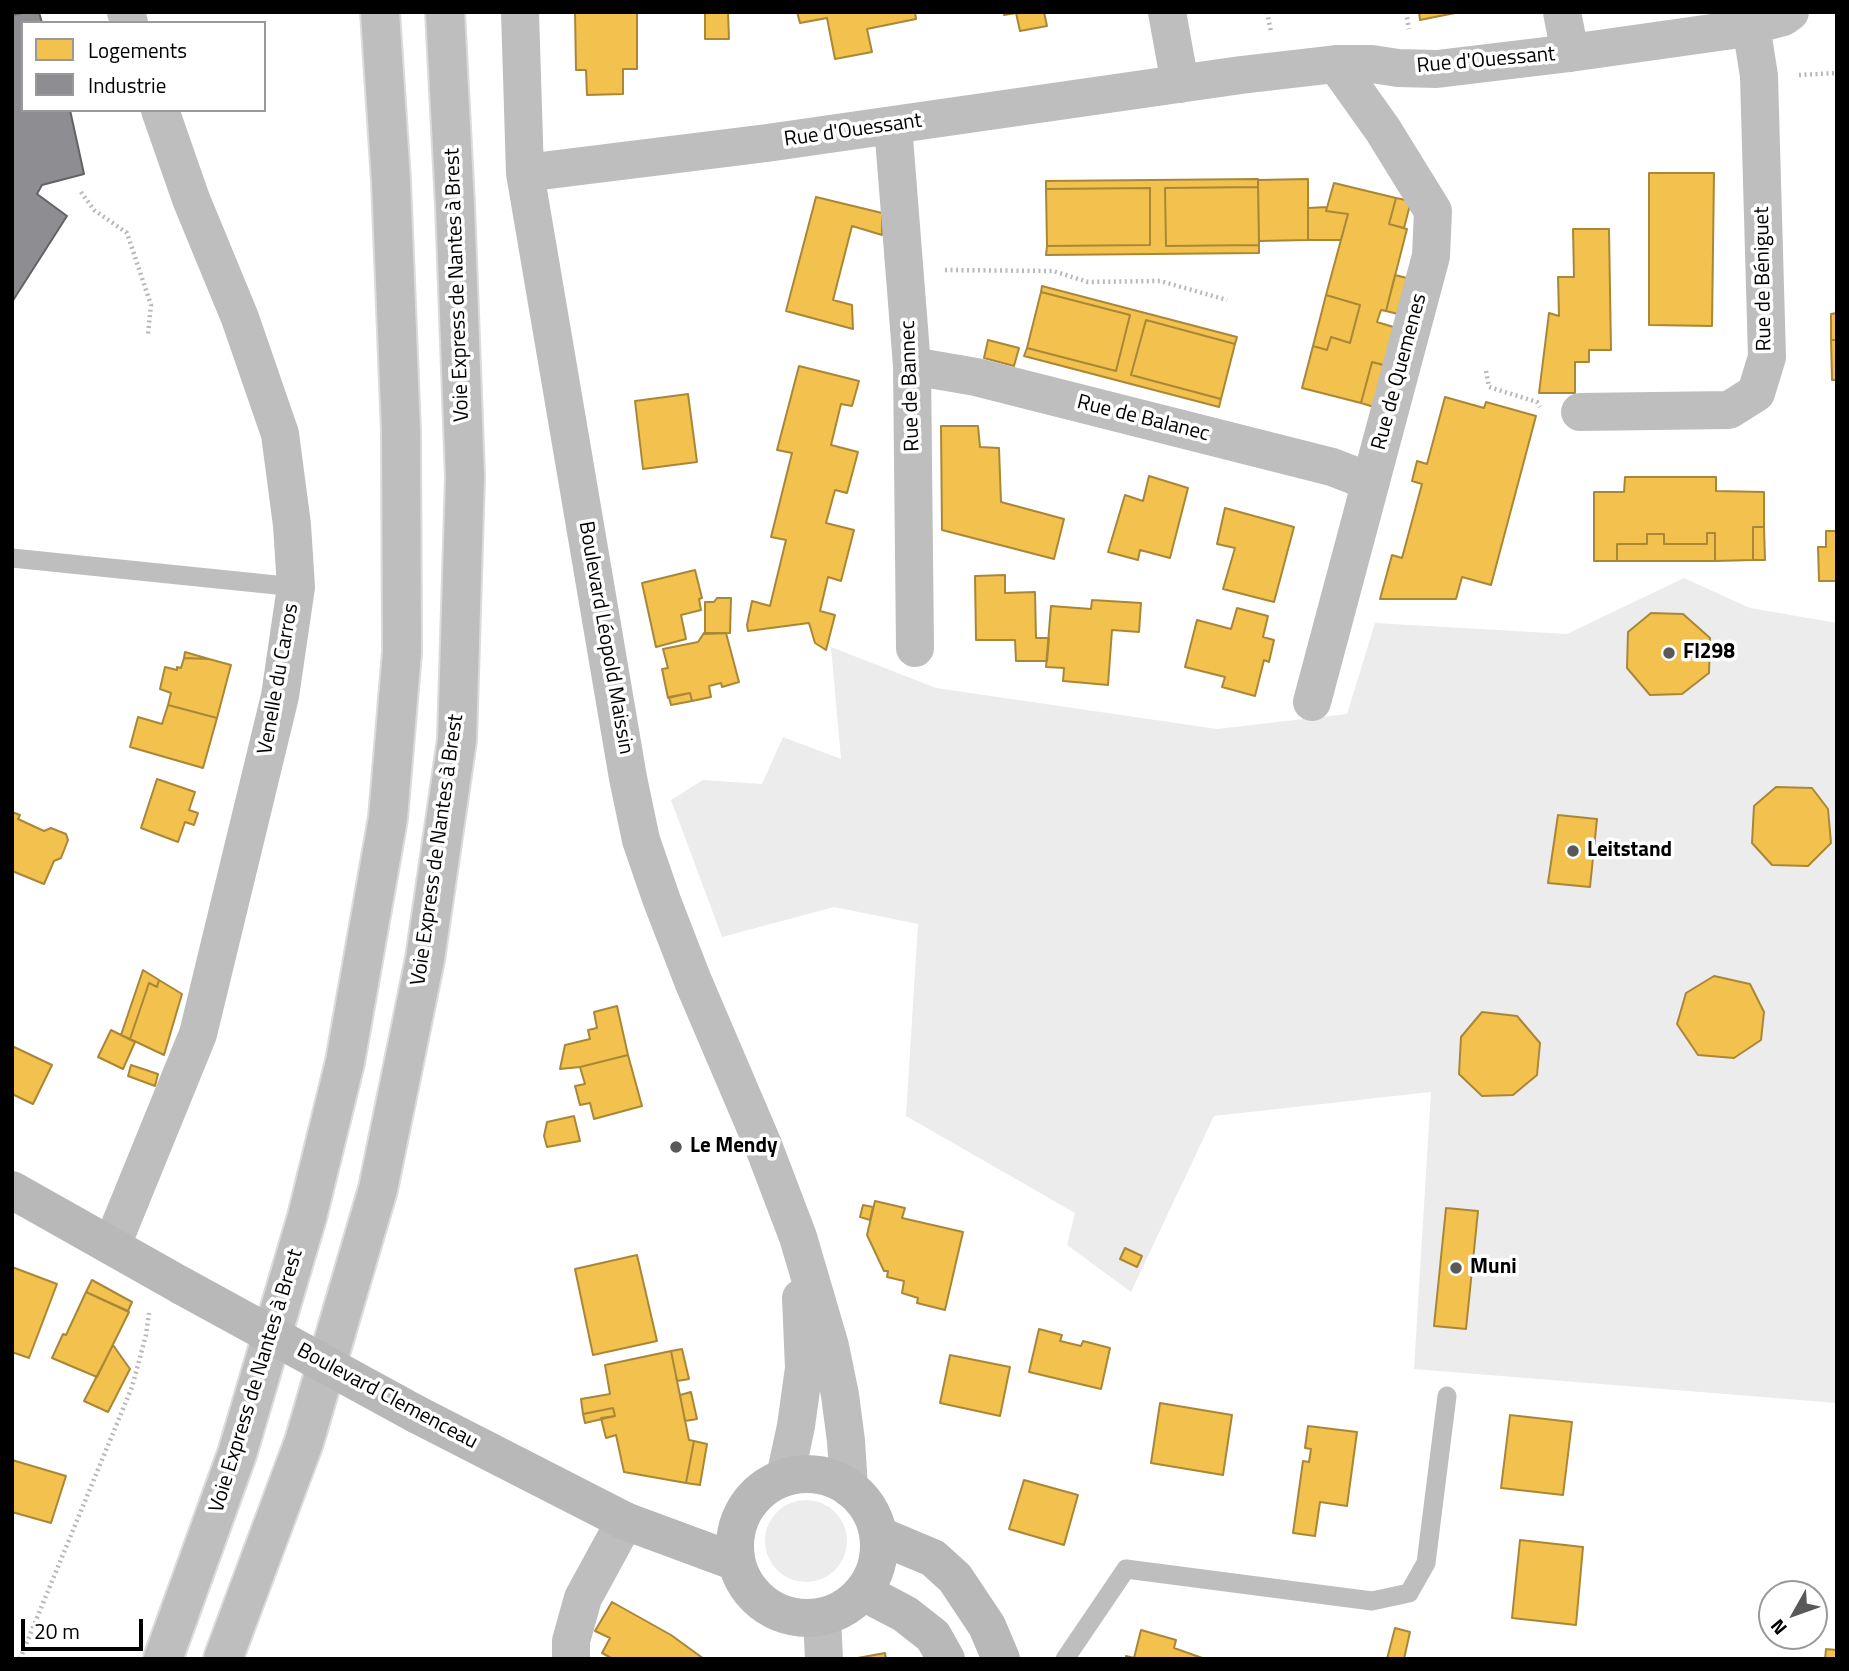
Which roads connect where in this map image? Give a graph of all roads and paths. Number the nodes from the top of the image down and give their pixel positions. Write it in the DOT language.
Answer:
graph roads {
  1 [pos="380,12"];
  2 [pos="444,12"];
  3 [pos="520,12"];
  4 [pos="1167,12"];
  5 [pos="1562,12"];
  6 [pos="1790,12"];
  7 [pos="1751,25"];
  8 [pos="1570,53"];
  9 [pos="1336,64"];
  10 [pos="1180,84"];
  11 [pos="161,112"];
  12 [pos="893,125"];
  13 [pos="525,173"];
  14 [pos="81,191"];
  15 [pos="905,270"];
  16 [pos="1227,300"];
  17 [pos="148,334"];
  18 [pos="912,366"];
  19 [pos="1486,371"];
  20 [pos="1580,412"];
  21 [pos="1371,482"];
  22 [pos="12,558"];
  23 [pos="296,587"];
  24 [pos="915,648"];
  25 [pos="1312,702"];
  26 [pos="12,1190"];
  27 [pos="798,1237"];
  28 [pos="112,1245"];
  29 [pos="168,1278"];
  30 [pos="1447,1396"];
  31 [pos="237,1454"];
  32 [pos="785,1477"];
  33 [pos="849,1488"];
  34 [pos="625,1521"];
  35 [pos="878,1535"];
  36 [pos="736,1562"];
  37 [pos="863,1592"];
  38 [pos="822,1618"];
  39 [pos="20,1659"];
  40 [pos="141,1659"];
  41 [pos="163,1659"];
  42 [pos="223,1659"];
  43 [pos="570,1659"];
  44 [pos="824,1659"];
  45 [pos="946,1659"];
  46 [pos="1001,1659"];
  47 [pos="1065,1659"];
  1 -- 31 [label="main road, Voie Express de Nantes à Brest"];
  2 -- 42 [label="main road, Voie Express de Nantes à Brest"];
  3 -- 13 [label="main road, Boulevard Léopold Maissin"];
  4 -- 10 [label="main road"];
  5 -- 8 [label="main road"];
  6 -- 7 [label="main road, Rue d'Ouessant"];
  7 -- 8 [label="main road, Rue d'Ouessant"];
  7 -- 20 [label="main road, Rue de Béniguet"];
  8 -- 9 [label="main road, Rue d'Ouessant"];
  9 -- 10 [label="main road, Rue d'Ouessant"];
  9 -- 21 [label="main road, Rue de Quemenes"];
  10 -- 12 [label="main road, Rue d'Ouessant"];
  11 -- 23 [label="main road, Venelle du Carros"];
  12 -- 13 [label="main road, Rue d'Ouessant"];
  12 -- 15 [label="main road, Rue de Bannec"];
  13 -- 27 [label="main road, Boulevard Léopold Maissin"];
  14 -- 17 [label="path"];
  15 -- 16 [label="path"];
  15 -- 18 [label="main road, Rue de Bannec"];
  18 -- 21 [label="main road, Rue de Balanec"];
  18 -- 24 [label="main road, Rue de Bannec"];
  19 -- 20 [label="path"];
  21 -- 25 [label="main road, Rue de Quemenes"];
  22 -- 23 [label="lane"];
  23 -- 28 [label="main road, Venelle du Carros"];
  26 -- 28 [label="street, Boulevard Clemenceau"];
  27 -- 32 [label="main road, Boulevard Léopold Maissin"];
  27 -- 33 [label="main road, Boulevard Léopold Maissin"];
  28 -- 29 [label="street, Boulevard Clemenceau"];
  29 -- 34 [label="street, Boulevard Clemenceau, bridge"];
  29 -- 39 [label="path"];
  30 -- 47 [label="lane"];
  31 -- 40 [label="main road"];
  31 -- 41 [label="main road, Voie Express de Nantes à Brest"];
  32 -- 33 [label="street"];
  32 -- 36 [label="street"];
  33 -- 35 [label="street"];
  34 -- 36 [label="street, Boulevard Clemenceau"];
  34 -- 43 [label="main road"];
  35 -- 37 [label="street"];
  35 -- 46 [label="street"];
  36 -- 38 [label="street"];
  37 -- 38 [label="street"];
  37 -- 45 [label="street"];
  38 -- 44 [label="main road"];
}
